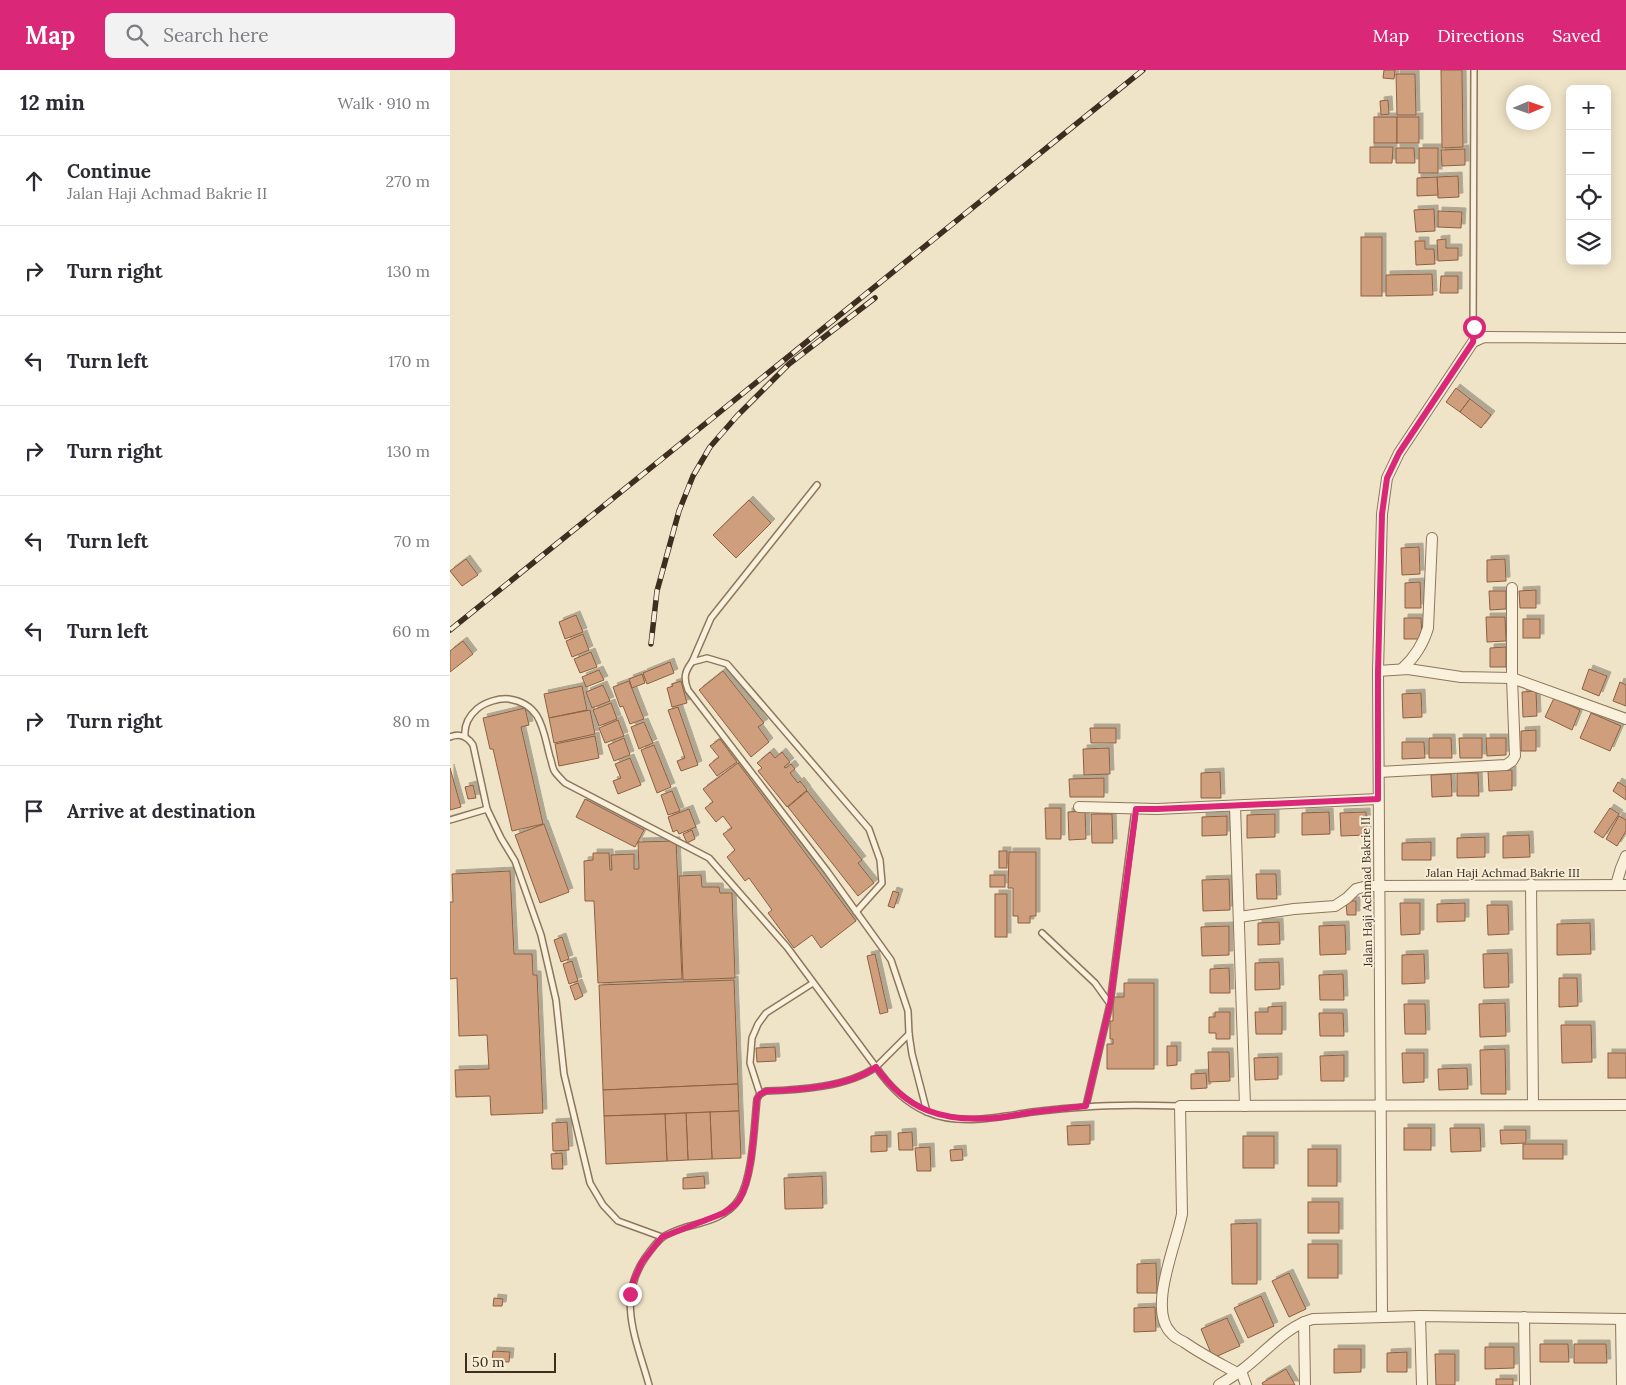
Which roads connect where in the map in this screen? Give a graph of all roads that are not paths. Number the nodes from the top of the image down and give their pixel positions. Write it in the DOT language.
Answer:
graph roads {
  1 [pos="1474,70"];
  2 [pos="1626,338"];
  3 [pos="1473,342"];
  4 [pos="818,485"];
  5 [pos="1432,538"];
  6 [pos="1512,588"];
  7 [pos="692,662"];
  8 [pos="1402,669"];
  9 [pos="1378,671"];
  10 [pos="1512,678"];
  11 [pos="1626,719"];
  12 [pos="465,736"];
  13 [pos="450,737"];
  14 [pos="1379,772"];
  15 [pos="1378,799"];
  16 [pos="1235,806"];
  17 [pos="1080,808"];
  18 [pos="487,809"];
  19 [pos="1136,809"];
  20 [pos="450,820"];
  21 [pos="1626,856"];
  22 [pos="1531,884"];
  23 [pos="1621,885"];
  24 [pos="1380,887"];
  25 [pos="856,912"];
  26 [pos="1239,917"];
  27 [pos="1042,933"];
  28 [pos="814,982"];
  29 [pos="1110,1004"];
  30 [pos="909,1034"];
  31 [pos="876,1067"];
  32 [pos="760,1094"];
  33 [pos="1382,1104"];
  34 [pos="1533,1105"];
  35 [pos="1626,1105"];
  36 [pos="1086,1106"];
  37 [pos="1180,1106"];
  38 [pos="1245,1106"];
  39 [pos="927,1112"];
  40 [pos="662,1237"];
  41 [pos="1420,1316"];
  42 [pos="1382,1317"];
  43 [pos="1524,1317"];
  44 [pos="1624,1319"];
  45 [pos="1304,1322"];
  46 [pos="1239,1372"];
  47 [pos="649,1385"];
  48 [pos="1219,1385"];
  49 [pos="1246,1385"];
  50 [pos="1305,1385"];
  51 [pos="1422,1385"];
  52 [pos="1525,1385"];
  53 [pos="1622,1385"];
  1 -- 3 [label="lane"];
  2 -- 3 [label="street"];
  3 -- 9 [label="street, Jalan Haji Achmad Bakrie II"];
  4 -- 7 [label="lane"];
  5 -- 8 [label="street"];
  6 -- 10 [label="street"];
  7 -- 25 [label="lane"];
  7 -- 25 [label="lane"];
  8 -- 9 [label="street"];
  8 -- 10 [label="street"];
  9 -- 14 [label="street, Jalan Haji Achmad Bakrie II"];
  10 -- 11 [label="street"];
  10 -- 14 [label="street"];
  12 -- 13 [label="lane"];
  12 -- 18 [label="lane"];
  12 -- 28 [label="lane"];
  14 -- 15 [label="street, Jalan Haji Achmad Bakrie II"];
  15 -- 16 [label="street"];
  15 -- 24 [label="street, Jalan Haji Achmad Bakrie II"];
  16 -- 19 [label="street"];
  16 -- 26 [label="street"];
  17 -- 19 [label="street"];
  18 -- 20 [label="lane"];
  18 -- 40 [label="lane"];
  19 -- 29 [label="lane"];
  21 -- 23 [label="street"];
  22 -- 23 [label="street, Jalan Haji Achmad Bakrie III"];
  22 -- 24 [label="street, Jalan Haji Achmad Bakrie III"];
  22 -- 34 [label="street"];
  24 -- 26 [label="street, Jalan Haji Achmad Bakrie III"];
  24 -- 33 [label="street, Jalan Haji Achmad Bakrie II"];
  25 -- 30 [label="lane"];
  26 -- 38 [label="street"];
  27 -- 29 [label="lane"];
  28 -- 31 [label="lane"];
  28 -- 32 [label="lane"];
  29 -- 36 [label="lane"];
  30 -- 31 [label="lane"];
  30 -- 39 [label="lane"];
  31 -- 32 [label="lane"];
  31 -- 39 [label="lane"];
  32 -- 40 [label="lane"];
  33 -- 34 [label="street"];
  33 -- 38 [label="street"];
  33 -- 42 [label="street, Jalan Haji Achmad Bakrie II"];
  34 -- 35 [label="street"];
  36 -- 37 [label="lane"];
  36 -- 39 [label="lane"];
  37 -- 38 [label="street"];
  37 -- 46 [label="street"];
  40 -- 47 [label="lane"];
  41 -- 42 [label="street"];
  41 -- 43 [label="street"];
  41 -- 51 [label="street"];
  42 -- 45 [label="street"];
  43 -- 44 [label="street"];
  43 -- 52 [label="street"];
  44 -- 53 [label="street"];
  45 -- 46 [label="street"];
  45 -- 50 [label="street"];
  46 -- 48 [label="street"];
  46 -- 49 [label="street"];
}
